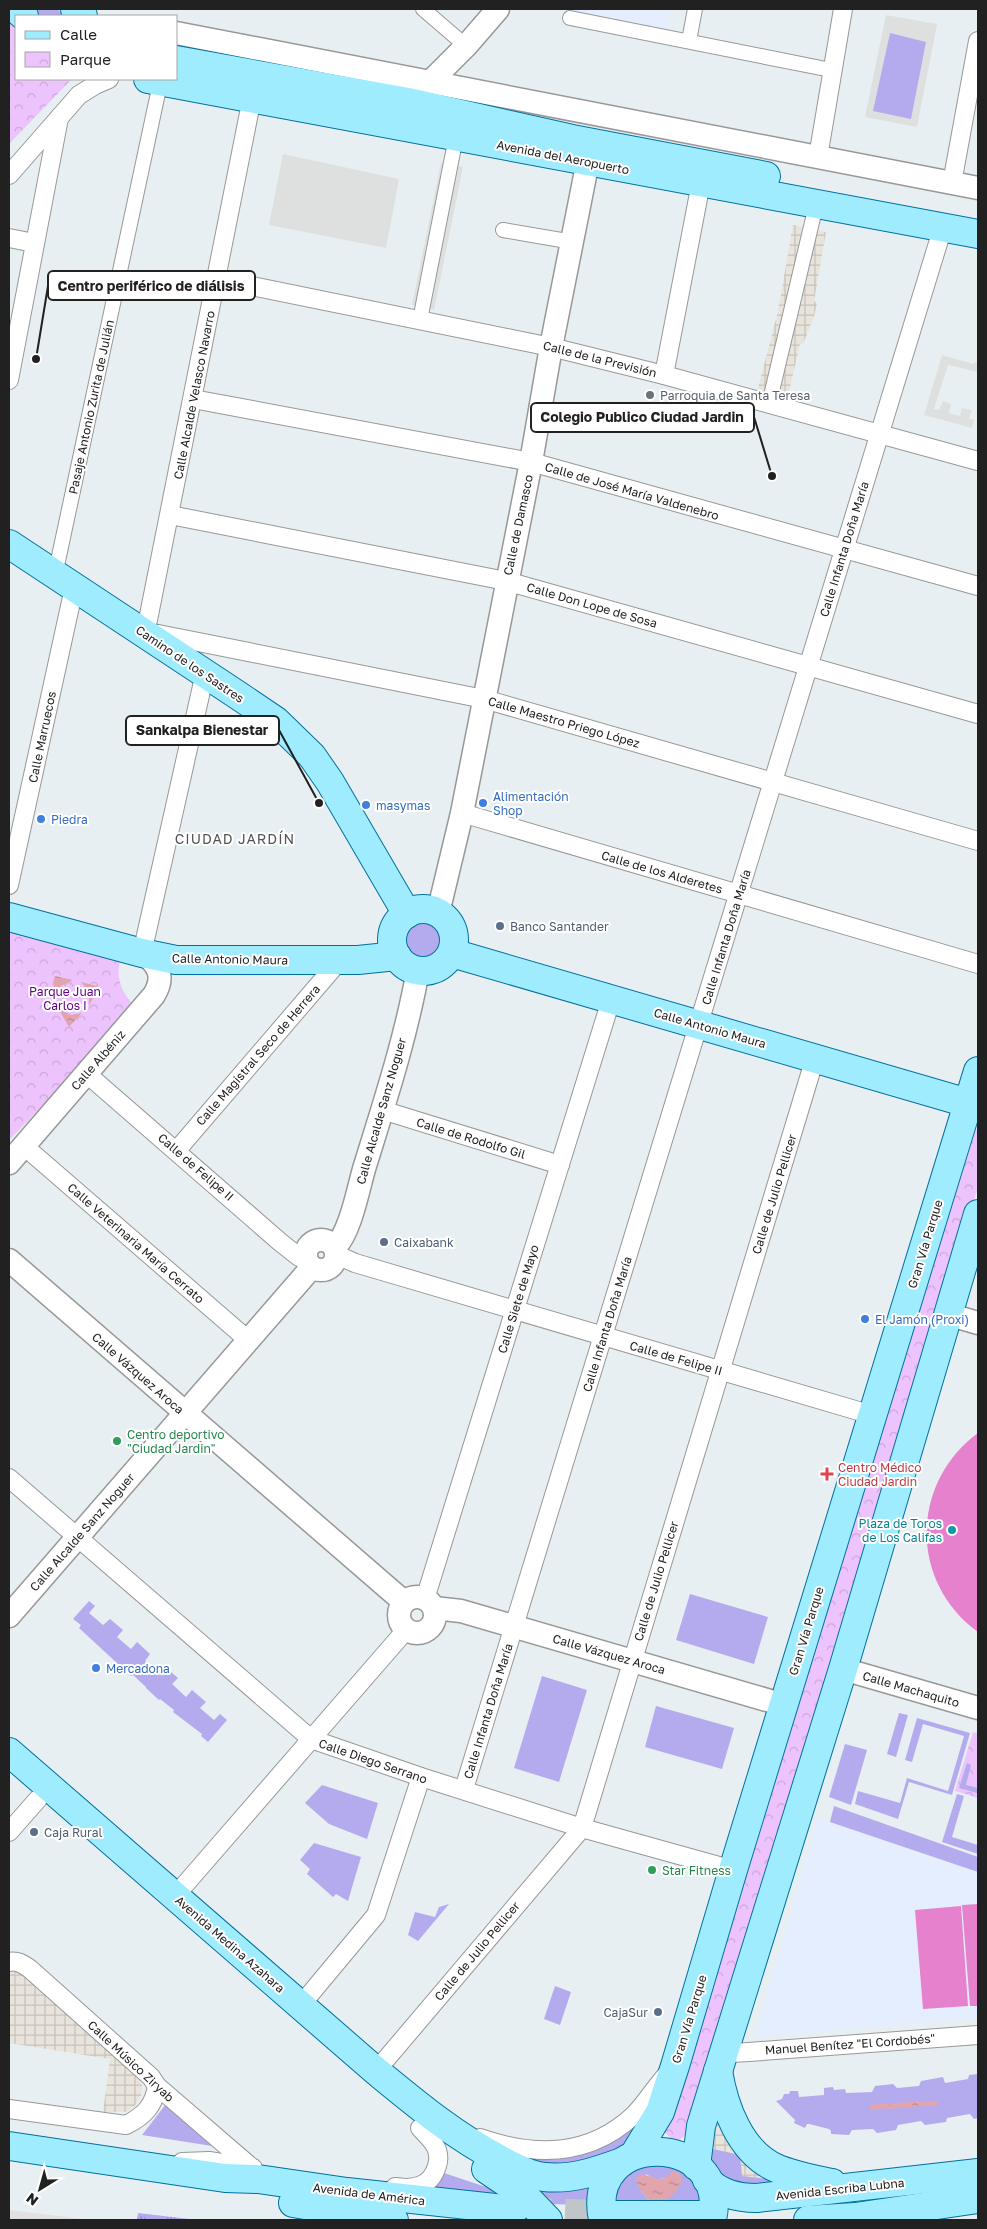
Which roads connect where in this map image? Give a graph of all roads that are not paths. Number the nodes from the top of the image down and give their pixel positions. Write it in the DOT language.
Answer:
graph roads {
  1 [pos="423,9"];
  2 [pos="498,9"];
  3 [pos="695,9"];
  4 [pos="843,9"];
  5 [pos="570,18"];
  6 [pos="178,33"];
  7 [pos="689,41"];
  8 [pos="978,41"];
  9 [pos="466,46"];
  10 [pos="178,60"];
  11 [pos="831,70"];
  12 [pos="107,80"];
  13 [pos="429,83"];
  14 [pos="153,86"];
  15 [pos="252,98"];
  16 [pos="408,102"];
  17 [pos="308,108"];
  18 [pos="59,118"];
  19 [pos="456,137"];
  20 [pos="572,139"];
  21 [pos="818,157"];
  22 [pos="587,162"];
  23 [pos="9,175"];
  24 [pos="701,183"];
  25 [pos="952,183"];
  26 [pos="978,188"];
  27 [pos="978,216"];
  28 [pos="813,218"];
  29 [pos="943,227"];
  30 [pos="503,230"];
  31 [pos="978,234"];
  32 [pos="9,238"];
  33 [pos="573,242"];
  34 [pos="34,243"];
  35 [pos="217,279"];
  36 [pos="420,320"];
  37 [pos="551,347"];
  38 [pos="664,375"];
  39 [pos="9,380"];
  40 [pos="193,399"];
  41 [pos="769,404"];
  42 [pos="880,433"];
  43 [pos="978,461"];
  44 [pos="531,462"];
  45 [pos="170,515"];
  46 [pos="9,544"];
  47 [pos="844,550"];
  48 [pos="506,581"];
  49 [pos="65,582"];
  50 [pos="978,586"];
  51 [pos="143,632"];
  52 [pos="809,666"];
  53 [pos="205,673"];
  54 [pos="484,699"];
  55 [pos="978,714"];
  56 [pos="773,781"];
  57 [pos="462,813"];
  58 [pos="978,840"];
  59 [pos="9,885"];
  60 [pos="739,894"];
  61 [pos="438,913"];
  62 [pos="407,914"];
  63 [pos="9,917"];
  64 [pos="142,953"];
  65 [pos="452,953"];
  66 [pos="340,960"];
  67 [pos="407,963"];
  68 [pos="978,964"];
  69 [pos="612,1000"];
  70 [pos="699,1024"];
  71 [pos="816,1058"];
  72 [pos="978,1071"];
  73 [pos="87,1074"];
  74 [pos="974,1104"];
  75 [pos="382,1110"];
  76 [pos="24,1146"];
  77 [pos="177,1150"];
  78 [pos="9,1164"];
  79 [pos="560,1165"];
  80 [pos="978,1214"];
  81 [pos="336,1251"];
  82 [pos="9,1260"];
  83 [pos="309,1262"];
  84 [pos="516,1309"];
  85 [pos="947,1314"];
  86 [pos="978,1323"];
  87 [pos="603,1336"];
  88 [pos="248,1340"];
  89 [pos="720,1371"];
  90 [pos="185,1413"];
  91 [pos="872,1415"];
  92 [pos="9,1478"];
  93 [pos="76,1538"];
  94 [pos="404,1602"];
  95 [pos="430,1603"];
  96 [pos="10,1612"];
  97 [pos="514,1626"];
  98 [pos="406,1630"];
  99 [pos="632,1660"];
  100 [pos="843,1669"];
  101 [pos="784,1705"];
  102 [pos="978,1708"];
  103 [pos="311,1740"];
  104 [pos="9,1752"];
  105 [pos="9,1774"];
  106 [pos="421,1777"];
  107 [pos="464,1789"];
  108 [pos="38,1799"];
  109 [pos="582,1828"];
  110 [pos="9,1832"];
  111 [pos="733,1870"];
  112 [pos="175,1896"];
  113 [pos="9,1962"];
  114 [pos="300,2005"];
  115 [pos="978,2035"];
  116 [pos="720,2064"];
  117 [pos="675,2066"];
  118 [pos="376,2071"];
  119 [pos="156,2086"];
  120 [pos="9,2109"];
  121 [pos="438,2138"];
  122 [pos="9,2146"];
  123 [pos="628,2159"];
  124 [pos="142,2164"];
  125 [pos="251,2168"];
  126 [pos="702,2173"];
  127 [pos="978,2173"];
  128 [pos="978,2186"];
  129 [pos="853,2188"];
  130 [pos="978,2199"];
  131 [pos="506,2215"];
  132 [pos="978,2215"];
  133 [pos="713,2216"];
  134 [pos="610,2217"];
  135 [pos="394,2220"];
  136 [pos="548,2220"];
  137 [pos="808,2220"];
  138 [pos="945,2220"];
  1 -- 9 [label="street"];
  2 -- 9 [label="street"];
  3 -- 7 [label="street"];
  4 -- 11 [label="street"];
  5 -- 7 [label="street"];
  6 -- 13 [label="street"];
  7 -- 11 [label="street"];
  8 -- 25 [label="street"];
  9 -- 13 [label="street"];
  10 -- 16 [label="main road, Avenida del Aeropuerto"];
  11 -- 21 [label="street"];
  12 -- 18 [label="street"];
  13 -- 16 [label="street"];
  13 -- 21 [label="street"];
  14 -- 15 [label="main road, Avenida del Aeropuerto"];
  14 -- 49 [label="street, Pasaje Antonio Zurita de Julián"];
  15 -- 17 [label="main road, Avenida del Aeropuerto"];
  15 -- 35 [label="street, Calle Alcalde Velasco Navarro"];
  16 -- 17 [label="street"];
  16 -- 20 [label="main road, Avenida del Aeropuerto"];
  17 -- 19 [label="main road, Avenida del Aeropuerto"];
  18 -- 23 [label="street"];
  18 -- 34 [label="street"];
  19 -- 22 [label="main road, Avenida del Aeropuerto"];
  19 -- 36 [label="street"];
  20 -- 22 [label="street"];
  20 -- 27 [label="main road, Avenida del Aeropuerto"];
  21 -- 25 [label="street"];
  22 -- 24 [label="main road, Avenida del Aeropuerto"];
  22 -- 33 [label="street, Calle de Damasco"];
  24 -- 29 [label="main road, Avenida del Aeropuerto"];
  24 -- 38 [label="street"];
  25 -- 26 [label="street"];
  28 -- 41 [label="street"];
  29 -- 31 [label="main road, Avenida del Aeropuerto"];
  29 -- 42 [label="street, Calle Infanta Doña María"];
  30 -- 33 [label="street"];
  32 -- 34 [label="street"];
  33 -- 37 [label="street, Calle de Damasco"];
  34 -- 39 [label="street"];
  35 -- 36 [label="street, Calle de la Previsión"];
  35 -- 40 [label="street, Calle Alcalde Velasco Navarro"];
  36 -- 37 [label="street, Calle de la Previsión"];
  37 -- 38 [label="street, Calle de la Previsión"];
  37 -- 44 [label="street, Calle de Damasco"];
  38 -- 41 [label="street, Calle de la Previsión"];
  40 -- 44 [label="street, Calle de José María Valdenebro"];
  40 -- 45 [label="street, Calle Alcalde Velasco Navarro"];
  41 -- 42 [label="street, Calle de la Previsión"];
  42 -- 43 [label="street, Calle de la Previsión"];
  42 -- 47 [label="street, Calle Infanta Doña María"];
  44 -- 47 [label="street, Calle de José María Valdenebro"];
  44 -- 48 [label="street, Calle de Damasco"];
  45 -- 48 [label="street, Calle Don Lope de Sosa"];
  45 -- 51 [label="street, Calle Alcalde Velasco Navarro"];
  46 -- 49 [label="main road, Camino de los Sastres"];
  47 -- 50 [label="street, Calle de José María Valdenebro"];
  47 -- 52 [label="street, Calle Infanta Doña María"];
  48 -- 52 [label="street, Calle Don Lope de Sosa"];
  48 -- 54 [label="street, Calle de Damasco"];
  49 -- 51 [label="main road, Camino de los Sastres"];
  49 -- 59 [label="street, Calle Marruecos"];
  51 -- 53 [label="main road, Camino de los Sastres"];
  51 -- 54 [label="street, Calle Maestro Priego López"];
  52 -- 55 [label="street, Calle Don Lope de Sosa"];
  52 -- 56 [label="street, Calle Infanta Doña María"];
  53 -- 62 [label="main road, Camino de los Sastres"];
  53 -- 64 [label="street"];
  54 -- 56 [label="street, Calle Maestro Priego López"];
  54 -- 57 [label="street, Calle de Damasco"];
  56 -- 58 [label="street, Calle Maestro Priego López"];
  56 -- 60 [label="street, Calle Infanta Doña María"];
  57 -- 60 [label="street, Calle de los Alderetes"];
  57 -- 61 [label="street, Calle de Damasco"];
  60 -- 68 [label="street, Calle de los Alderetes"];
  60 -- 70 [label="street, Calle Infanta Doña María"];
  61 -- 62 [label="main road"];
  61 -- 65 [label="main road"];
  62 -- 67 [label="main road"];
  63 -- 64 [label="main road, Calle Antonio Maura"];
  64 -- 66 [label="main road, Calle Antonio Maura"];
  64 -- 73 [label="street, Calle Albéniz"];
  65 -- 67 [label="main road"];
  65 -- 69 [label="main road, Calle Antonio Maura"];
  66 -- 67 [label="main road, Calle Antonio Maura"];
  66 -- 77 [label="street, Calle Magistral Seco de Herrera"];
  67 -- 75 [label="street, Calle Alcalde Sanz Noguer"];
  69 -- 70 [label="main road, Calle Antonio Maura"];
  69 -- 79 [label="street, Calle Siete de Mayo"];
  70 -- 71 [label="main road, Calle Antonio Maura"];
  70 -- 87 [label="street, Calle Infanta Doña María"];
  71 -- 74 [label="main road, Calle Antonio Maura"];
  71 -- 89 [label="street, Calle de Julio Pellicer"];
  72 -- 74 [label="main road, Gran Vía Parque"];
  73 -- 76 [label="street, Calle Albéniz"];
  73 -- 77 [label="street, Calle de Felipe II"];
  74 -- 91 [label="main road, Gran Vía Parque"];
  75 -- 79 [label="street, Calle de Rodolfo Gil"];
  75 -- 81 [label="street, Calle Alcalde Sanz Noguer"];
  76 -- 78 [label="street, Calle Albéniz"];
  76 -- 88 [label="street, Calle Veterinaria María Cerrato"];
  77 -- 83 [label="street, Calle de Felipe II"];
  79 -- 84 [label="street, Calle Siete de Mayo"];
  80 -- 85 [label="main road"];
  81 -- 83 [label="street, Calle Alcalde Sanz Noguer"];
  81 -- 84 [label="street, Calle de Felipe II"];
  82 -- 90 [label="street, Calle Vázquez Aroca"];
  83 -- 88 [label="street, Calle Alcalde Sanz Noguer"];
  84 -- 87 [label="street, Calle de Felipe II"];
  84 -- 95 [label="street, Calle Siete de Mayo"];
  85 -- 86 [label="street"];
  85 -- 100 [label="main road"];
  87 -- 89 [label="street, Calle de Felipe II"];
  87 -- 97 [label="street, Calle Infanta Doña María"];
  88 -- 90 [label="street, Calle Alcalde Sanz Noguer"];
  89 -- 91 [label="street, Calle de Felipe II"];
  89 -- 99 [label="street, Calle de Julio Pellicer"];
  90 -- 93 [label="street, Calle Alcalde Sanz Noguer"];
  90 -- 94 [label="street, Calle Vázquez Aroca"];
  91 -- 101 [label="main road, Gran Vía Parque"];
  92 -- 93 [label="street, Calle Diego Serrano"];
  93 -- 96 [label="street, Calle Alcalde Sanz Noguer"];
  93 -- 103 [label="street, Calle Diego Serrano"];
  94 -- 95 [label="street"];
  94 -- 98 [label="street"];
  95 -- 97 [label="street, Calle Vázquez Aroca"];
  95 -- 98 [label="street"];
  97 -- 99 [label="street, Calle Vázquez Aroca"];
  97 -- 107 [label="street, Calle Infanta Doña María"];
  98 -- 103 [label="street"];
  99 -- 101 [label="street, Calle Vázquez Aroca"];
  99 -- 109 [label="street, Calle de Julio Pellicer"];
  100 -- 102 [label="street, Calle Machaquito"];
  100 -- 116 [label="main road"];
  101 -- 111 [label="main road, Gran Vía Parque"];
  103 -- 106 [label="street, Calle Diego Serrano"];
  103 -- 112 [label="street"];
  104 -- 112 [label="main road, Avenida Medina Azahara"];
  105 -- 108 [label="main road, Avenida Medina Azahara"];
  106 -- 107 [label="street, Calle Diego Serrano"];
  106 -- 114 [label="street"];
  107 -- 109 [label="street, Calle Diego Serrano"];
  108 -- 110 [label="street"];
  108 -- 121 [label="main road, Avenida Medina Azahara"];
  109 -- 111 [label="street, Calle Diego Serrano"];
  109 -- 118 [label="street, Calle de Julio Pellicer"];
  111 -- 117 [label="main road, Gran Vía Parque"];
  112 -- 114 [label="main road, Avenida Medina Azahara"];
  113 -- 119 [label="street, Calle Músico Ziryab"];
  114 -- 118 [label="main road, Avenida Medina Azahara"];
  115 -- 116 [label="street, Manuel Benítez \"El Cordobés\""];
  116 -- 126 [label="main road"];
  116 -- 129 [label="main road"];
  117 -- 121 [label="street"];
  117 -- 123 [label="main road, Gran Vía Parque"];
  118 -- 121 [label="main road, Avenida Medina Azahara"];
  119 -- 120 [label="street"];
  119 -- 125 [label="street, Calle Músico Ziryab"];
  121 -- 123 [label="main road, Avenida Medina Azahara"];
  121 -- 125 [label="street, Avenida de América"];
  121 -- 136 [label="main road, Avenida Medina Azahara"];
  122 -- 124 [label="main road, Avenida de América"];
  123 -- 126 [label="main road, Avenida Escriba Lubna"];
  123 -- 134 [label="main road, Gran Vía Parque"];
  124 -- 125 [label="street, Avenida de América"];
  124 -- 131 [label="main road, Avenida de América"];
  124 -- 135 [label="main road"];
  126 -- 129 [label="main road, Avenida Escriba Lubna"];
  126 -- 133 [label="main road"];
  127 -- 129 [label="main road, Avenida Escriba Lubna"];
  128 -- 133 [label="main road, Avenida Escriba Lubna"];
  130 -- 137 [label="main road"];
  132 -- 138 [label="main road"];
  133 -- 134 [label="main road, Avenida Escriba Lubna"];
}
